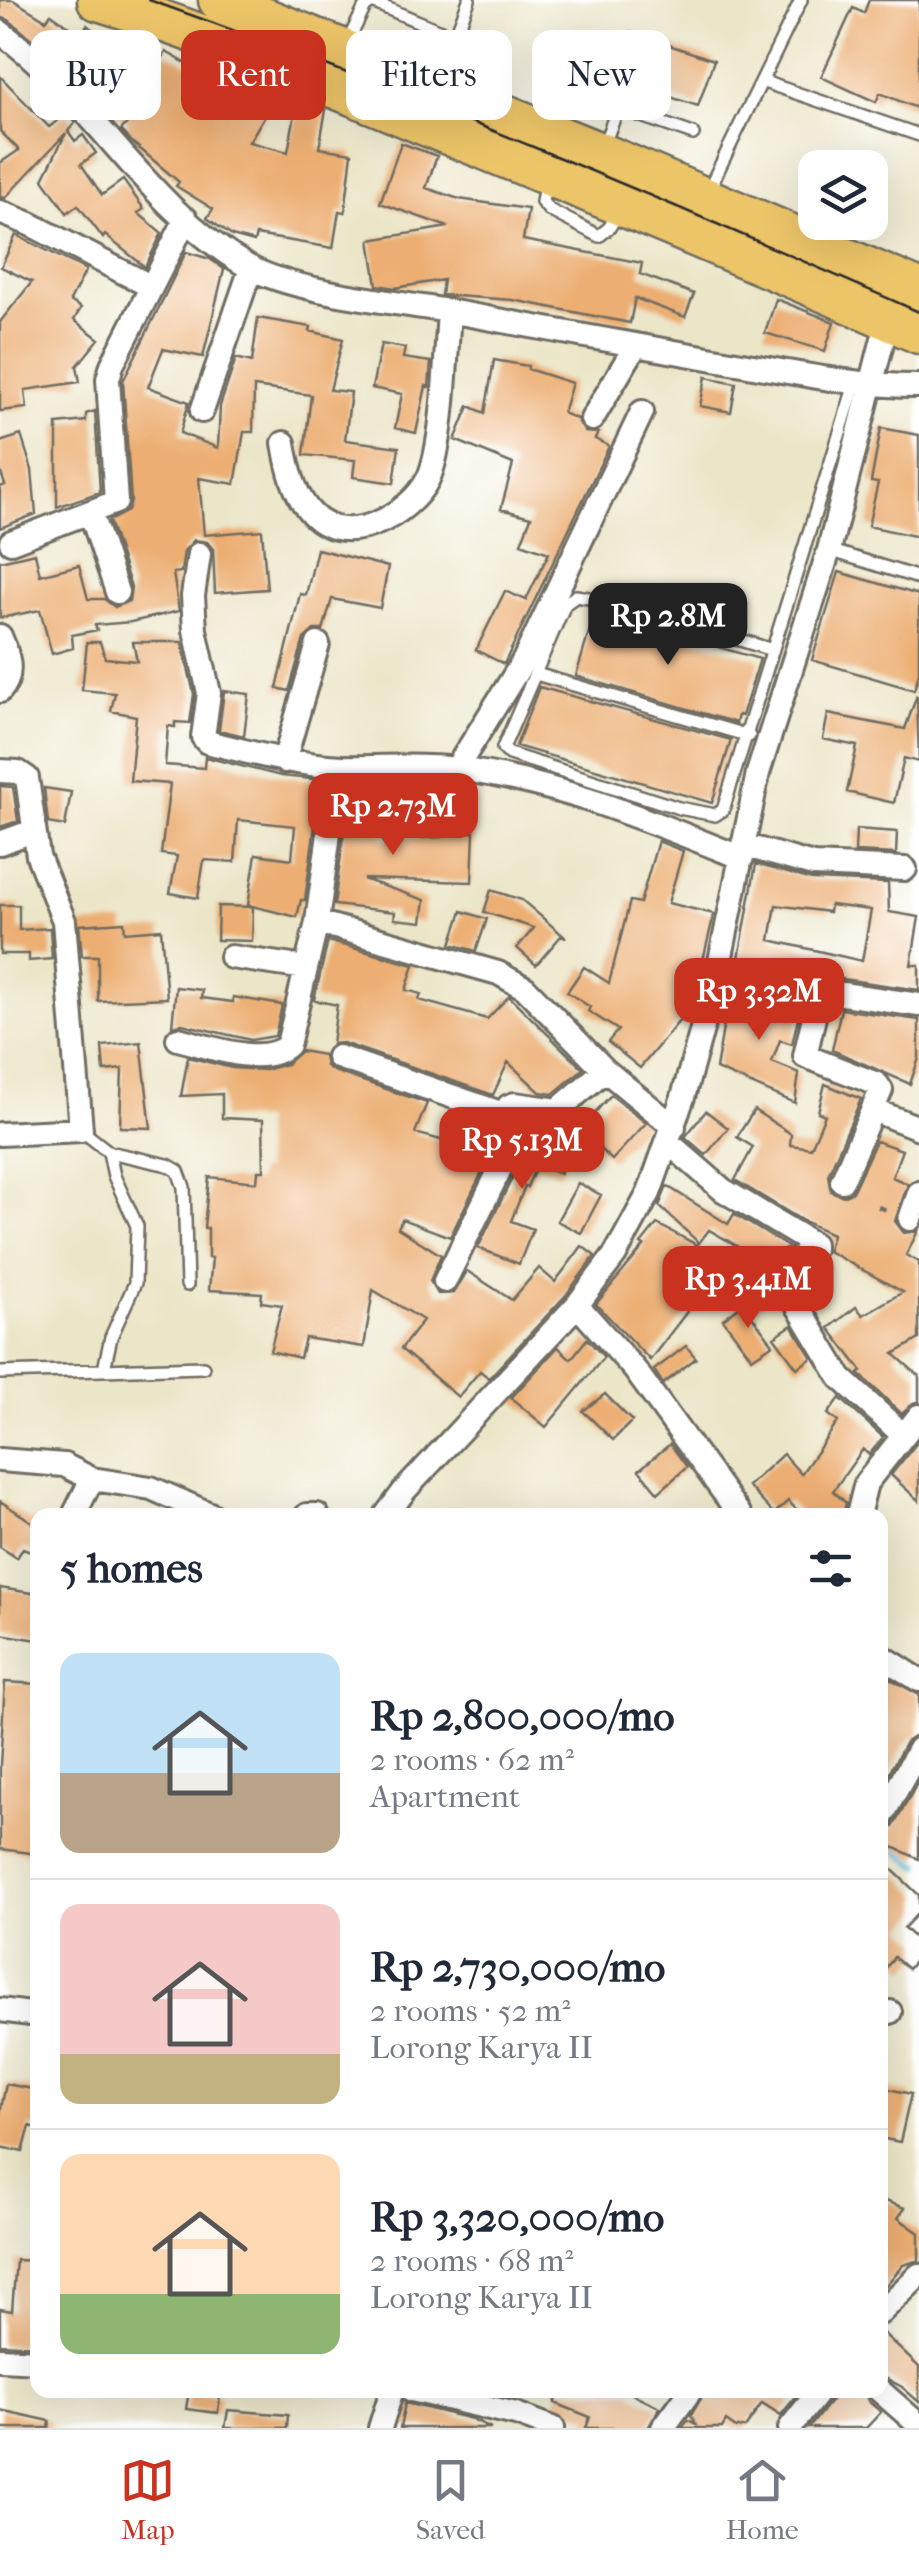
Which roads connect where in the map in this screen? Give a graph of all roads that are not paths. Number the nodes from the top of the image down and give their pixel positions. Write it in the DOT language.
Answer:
graph roads {
  1 [pos="98,0"];
  2 [pos="219,0"];
  3 [pos="469,0"];
  4 [pos="801,0"];
  5 [pos="262,17"];
  6 [pos="188,30"];
  7 [pos="256,30"];
  8 [pos="353,30"];
  9 [pos="437,30"];
  10 [pos="458,30"];
  11 [pos="0,32"];
  12 [pos="346,42"];
  13 [pos="343,48"];
  14 [pos="346,49"];
  15 [pos="764,82"];
  16 [pos="326,85"];
  17 [pos="512,117"];
  18 [pos="693,134"];
  19 [pos="919,135"];
  20 [pos="600,153"];
  21 [pos="705,197"];
  22 [pos="0,212"];
  23 [pos="186,219"];
  24 [pos="250,268"];
  25 [pos="150,286"];
  26 [pos="919,290"];
  27 [pos="449,311"];
  28 [pos="904,326"];
  29 [pos="636,345"];
  30 [pos="864,385"];
  31 [pos="919,386"];
  32 [pos="202,411"];
  33 [pos="642,412"];
  34 [pos="592,419"];
  35 [pos="284,444"];
  36 [pos="91,514"];
  37 [pos="11,542"];
  38 [pos="829,550"];
  39 [pos="199,554"];
  40 [pos="919,578"];
  41 [pos="117,592"];
  42 [pos="0,636"];
  43 [pos="318,644"];
  44 [pos="772,650"];
  45 [pos="536,674"];
  46 [pos="0,692"];
  47 [pos="756,739"];
  48 [pos="284,760"];
  49 [pos="338,767"];
  50 [pos="456,769"];
  51 [pos="0,772"];
  52 [pos="33,831"];
  53 [pos="0,843"];
  54 [pos="743,851"];
  55 [pos="905,869"];
  56 [pos="317,922"];
  57 [pos="231,957"];
  58 [pos="306,968"];
  59 [pos="717,976"];
  60 [pos="820,990"];
  61 [pos="919,1005"];
  62 [pos="178,1039"];
  63 [pos="338,1057"];
  64 [pos="605,1070"];
  65 [pos="873,1110"];
  66 [pos="506,1115"];
  67 [pos="919,1128"];
  68 [pos="80,1130"];
  69 [pos="0,1134"];
  70 [pos="671,1135"];
  71 [pos="109,1152"];
  72 [pos="842,1180"];
  73 [pos="919,1193"];
  74 [pos="910,1220"];
  75 [pos="445,1281"];
  76 [pos="187,1284"];
  77 [pos="577,1305"];
  78 [pos="203,1367"];
  79 [pos="104,1370"];
  80 [pos="0,1373"];
  81 [pos="919,1416"];
  82 [pos="904,1436"];
  83 [pos="0,1460"];
  84 [pos="92,1479"];
  85 [pos="394,1503"];
  86 [pos="78,1508"];
  87 [pos="190,1508"];
  88 [pos="735,1508"];
  89 [pos="860,1508"];
  90 [pos="888,1660"];
  91 [pos="919,1680"];
  92 [pos="919,1749"];
  93 [pos="888,1805"];
  94 [pos="0,2010"];
  95 [pos="30,2014"];
  96 [pos="919,2275"];
  97 [pos="888,2305"];
  98 [pos="0,2359"];
  99 [pos="30,2361"];
  100 [pos="888,2397"];
  101 [pos="389,2398"];
  102 [pos="447,2398"];
  103 [pos="520,2398"];
  104 [pos="685,2398"];
  105 [pos="814,2398"];
  106 [pos="516,2414"];
  107 [pos="919,2425"];
  108 [pos="380,2428"];
  109 [pos="552,2428"];
  110 [pos="663,2428"];
  111 [pos="790,2428"];
  1 -- 6 [label="highway"];
  2 -- 5 [label="highway"];
  3 -- 10 [label="lane"];
  4 -- 15 [label="lane"];
  5 -- 7 [label="highway"];
  5 -- 13 [label="highway"];
  8 -- 9 [label="lane"];
  11 -- 23 [label="street"];
  12 -- 13 [label="lane"];
  13 -- 14 [label="highway"];
  15 -- 19 [label="lane"];
  15 -- 21 [label="lane"];
  16 -- 28 [label="highway"];
  17 -- 20 [label="highway"];
  18 -- 20 [label="lane"];
  20 -- 21 [label="highway"];
  21 -- 26 [label="highway"];
  22 -- 25 [label="street"];
  23 -- 24 [label="street"];
  23 -- 25 [label="street"];
  24 -- 27 [label="street"];
  24 -- 32 [label="street"];
  25 -- 36 [label="street"];
  27 -- 29 [label="street"];
  27 -- 35 [label="street"];
  28 -- 30 [label="street"];
  29 -- 30 [label="street"];
  29 -- 34 [label="street"];
  30 -- 31 [label="street"];
  30 -- 38 [label="street"];
  30 -- 44 [label="lane"];
  33 -- 50 [label="street"];
  36 -- 37 [label="street"];
  36 -- 41 [label="street"];
  38 -- 40 [label="lane"];
  38 -- 47 [label="street"];
  39 -- 48 [label="street"];
  42 -- 46 [label="street"];
  43 -- 48 [label="street"];
  44 -- 45 [label="lane"];
  44 -- 47 [label="lane"];
  45 -- 47 [label="lane"];
  45 -- 47 [label="lane"];
  47 -- 54 [label="street"];
  48 -- 49 [label="street"];
  49 -- 50 [label="street"];
  49 -- 56 [label="street"];
  50 -- 54 [label="street"];
  51 -- 52 [label="street"];
  52 -- 53 [label="street"];
  52 -- 68 [label="street"];
  54 -- 55 [label="street"];
  54 -- 59 [label="street"];
  56 -- 58 [label="street"];
  56 -- 64 [label="street"];
  57 -- 58 [label="street"];
  58 -- 62 [label="street"];
  59 -- 60 [label="street"];
  59 -- 70 [label="street"];
  60 -- 61 [label="street"];
  60 -- 65 [label="street"];
  63 -- 66 [label="street"];
  64 -- 66 [label="street"];
  64 -- 70 [label="street"];
  65 -- 67 [label="street"];
  65 -- 72 [label="street"];
  66 -- 75 [label="street"];
  68 -- 69 [label="street"];
  68 -- 71 [label="lane"];
  70 -- 77 [label="street"];
  70 -- 82 [label="street"];
  71 -- 76 [label="lane"];
  71 -- 79 [label="lane"];
  73 -- 74 [label="street"];
  77 -- 85 [label="street"];
  77 -- 88 [label="street"];
  78 -- 79 [label="lane"];
  79 -- 80 [label="lane"];
  81 -- 82 [label="street"];
  82 -- 89 [label="street"];
  83 -- 84 [label="street"];
  84 -- 86 [label="street"];
  84 -- 87 [label="street"];
  90 -- 91 [label="street"];
  92 -- 93 [label="street"];
  94 -- 95 [label="street"];
  96 -- 97 [label="street"];
  98 -- 99 [label="street"];
  100 -- 107 [label="street"];
  101 -- 108 [label="street"];
  102 -- 106 [label="street"];
  103 -- 106 [label="street"];
  104 -- 110 [label="street"];
  105 -- 111 [label="street"];
  106 -- 109 [label="street"];
}
